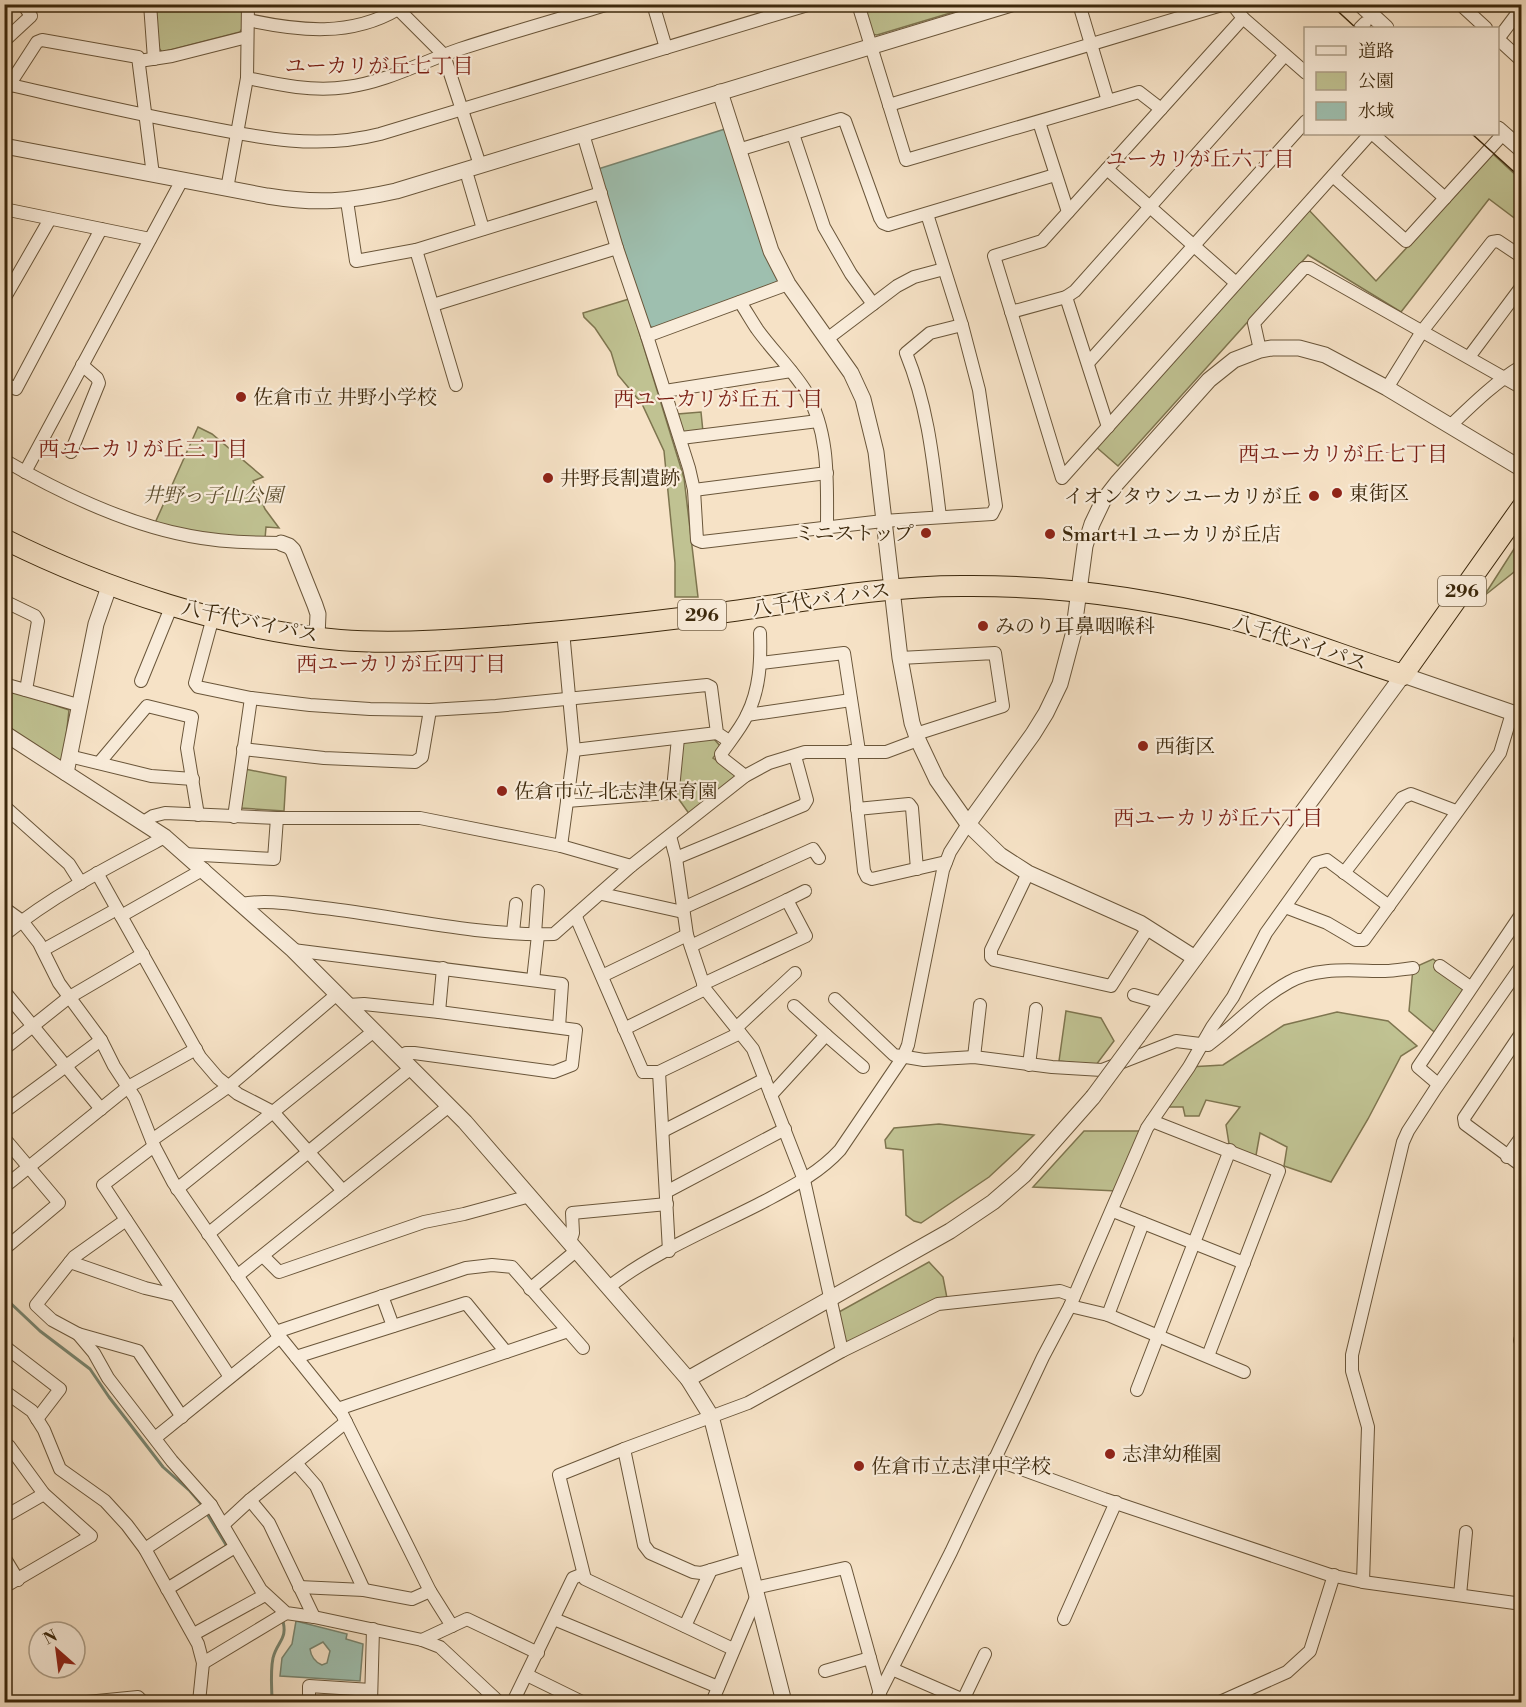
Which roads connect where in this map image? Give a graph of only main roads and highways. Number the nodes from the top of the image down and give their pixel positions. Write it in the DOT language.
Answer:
graph roads {
  1 [pos="1521,507"];
  2 [pos="4,539"];
  1 -- 2 [label="highway, 八千代バイパス / 296"];
}
